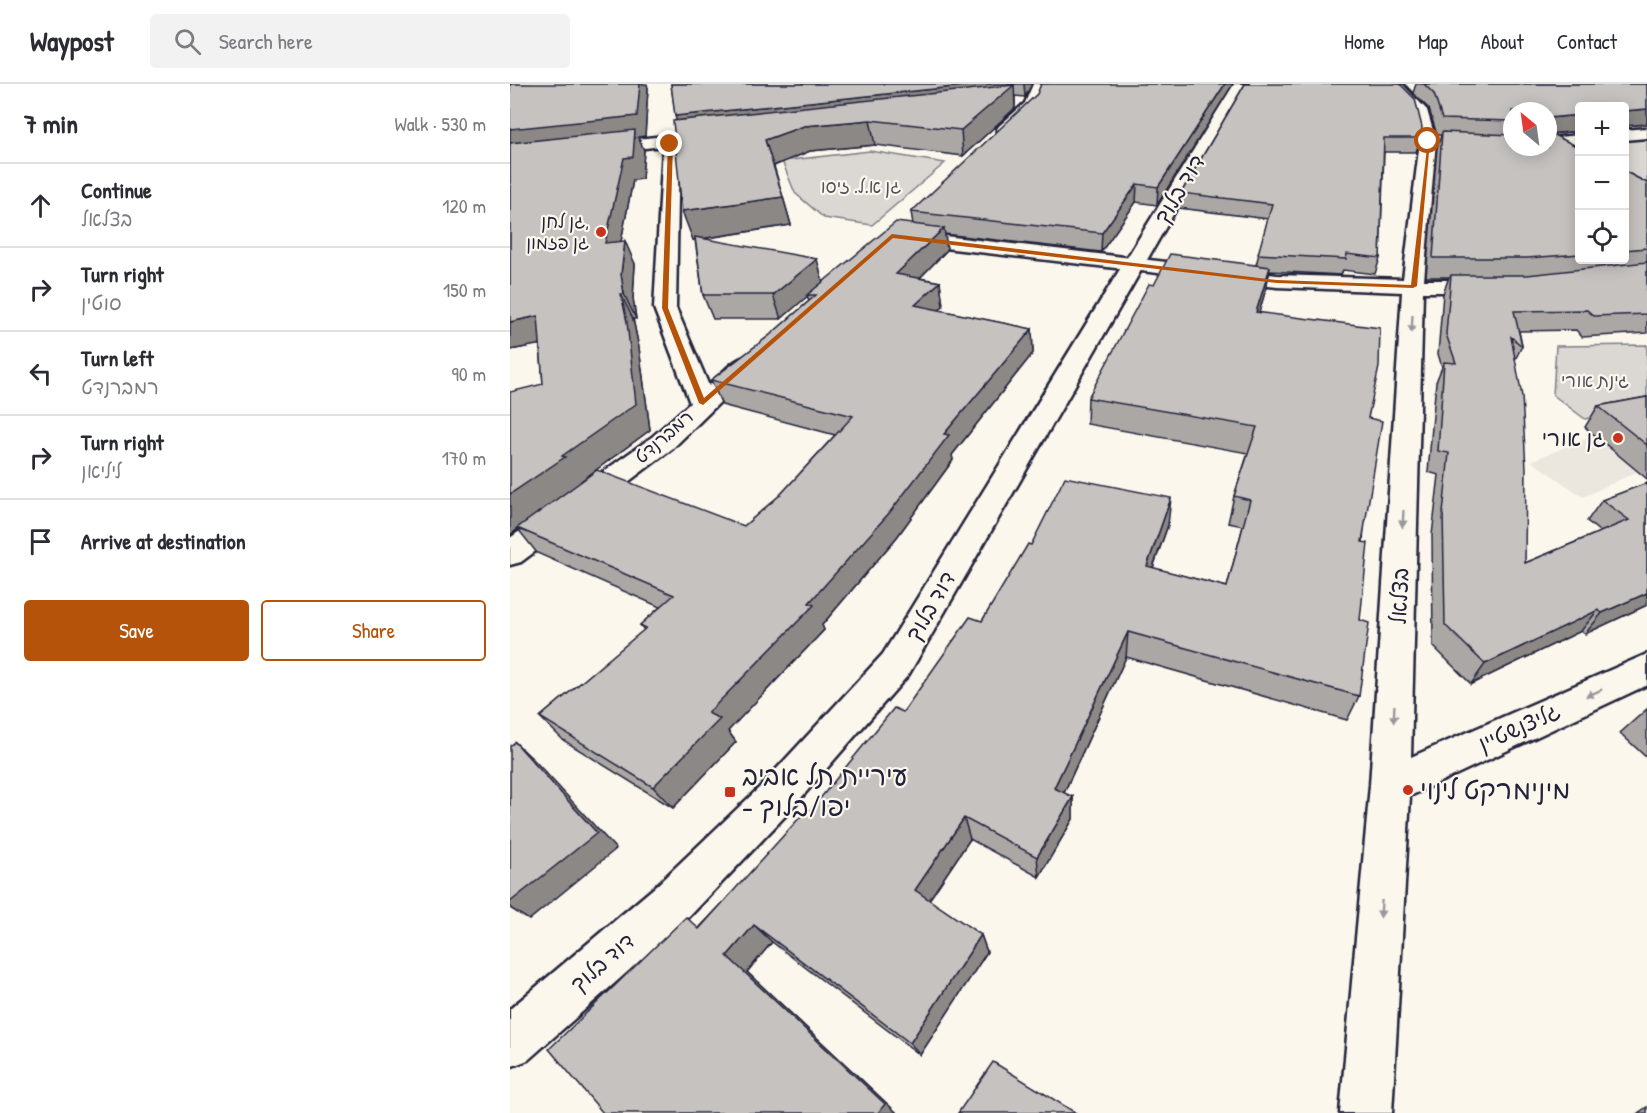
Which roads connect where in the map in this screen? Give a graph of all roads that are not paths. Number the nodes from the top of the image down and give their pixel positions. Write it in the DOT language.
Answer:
graph roads {
  1 [pos="1040,84"];
  2 [pos="1245,86"];
  3 [pos="1417,87"];
  4 [pos="1647,133"];
  5 [pos="730,134"];
  6 [pos="1629,135"];
  7 [pos="996,137"];
  8 [pos="671,140"];
  9 [pos="1575,140"];
  10 [pos="1557,141"];
  11 [pos="510,158"];
  12 [pos="894,233"];
  13 [pos="1131,266"];
  14 [pos="1413,286"];
  15 [pos="1507,286"];
  16 [pos="763,350"];
  17 [pos="703,403"];
  18 [pos="510,554"];
  19 [pos="1647,669"];
  20 [pos="1390,785"];
  21 [pos="510,1042"];
  22 [pos="1366,1113"];
  1 -- 7 [label="street"];
  2 -- 13 [label="street, דוד בלוך"];
  3 -- 14 [label="street, בצלאל"];
  4 -- 6 [label="street"];
  5 -- 8 [label="street"];
  8 -- 11 [label="street"];
  8 -- 17 [label="street"];
  9 -- 10 [label="street"];
  12 -- 13 [label="street"];
  13 -- 14 [label="street"];
  13 -- 21 [label="street, דוד בלוך"];
  14 -- 15 [label="street"];
  14 -- 20 [label="street, בצלאל, one-way"];
  16 -- 17 [label="street, רמברנדט"];
  17 -- 18 [label="street, רמברנדט"];
  19 -- 20 [label="street, גליצנשטיין, one-way"];
  20 -- 22 [label="street, בצלאל, one-way"];
}
